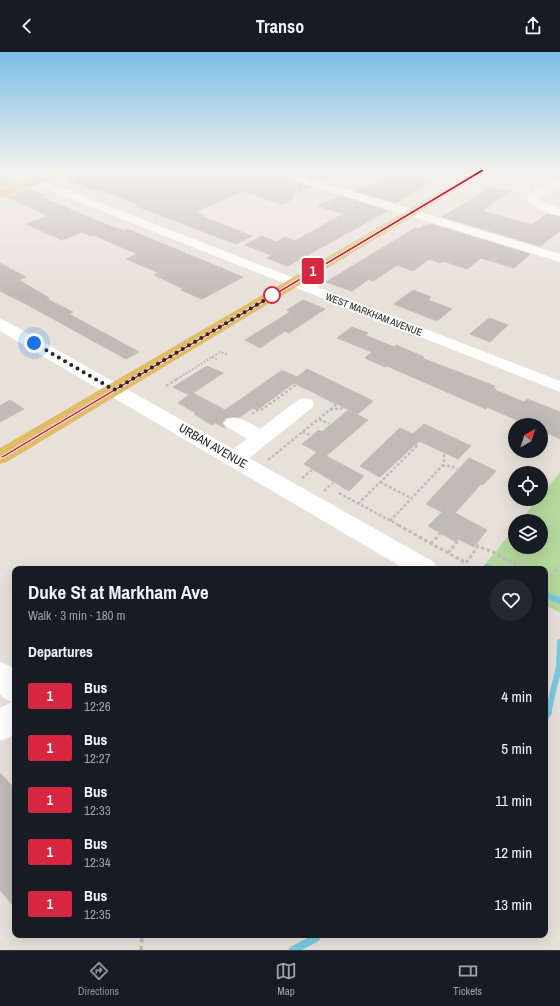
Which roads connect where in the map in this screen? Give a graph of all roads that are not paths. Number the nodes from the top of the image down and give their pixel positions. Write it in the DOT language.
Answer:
graph roads {
  1 [pos="117,213"];
  2 [pos="410,213"];
  3 [pos="560,258"];
  4 [pos="293,282"];
  5 [pos="0,324"];
  6 [pos="560,387"];
  7 [pos="114,390"];
  8 [pos="305,404"];
  9 [pos="234,423"];
  10 [pos="261,438"];
  11 [pos="0,457"];
  12 [pos="234,459"];
  13 [pos="420,566"];
  14 [pos="9,694"];
  15 [pos="0,728"];
  1 -- 4 [label="street, WEST MARKHAM AVENUE"];
  2 -- 3 [label="street"];
  2 -- 4 [label="main road"];
  4 -- 6 [label="street, WEST MARKHAM AVENUE"];
  4 -- 7 [label="main road"];
  5 -- 7 [label="street, URBAN AVENUE"];
  7 -- 11 [label="main road"];
  7 -- 12 [label="street, URBAN AVENUE"];
  8 -- 10 [label="street"];
  9 -- 10 [label="street"];
  10 -- 12 [label="street"];
  12 -- 13 [label="street, URBAN AVENUE"];
  14 -- 15 [label="street"];
}
